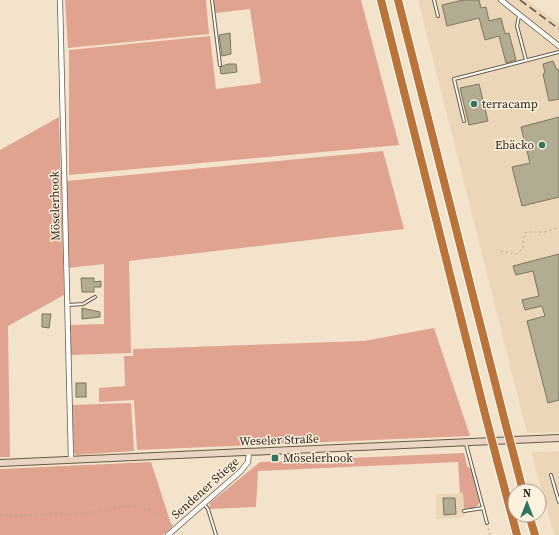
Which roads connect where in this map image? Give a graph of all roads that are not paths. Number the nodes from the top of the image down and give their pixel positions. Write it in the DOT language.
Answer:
graph roads {
  1 [pos="60,0"];
  2 [pos="212,0"];
  3 [pos="381,0"];
  4 [pos="398,0"];
  5 [pos="434,0"];
  6 [pos="501,0"];
  7 [pos="520,15"];
  8 [pos="438,16"];
  9 [pos="559,46"];
  10 [pos="559,52"];
  11 [pos="526,60"];
  12 [pos="220,65"];
  13 [pos="464,121"];
  14 [pos="95,297"];
  15 [pos="68,304"];
  16 [pos="559,438"];
  17 [pos="466,442"];
  18 [pos="249,452"];
  19 [pos="71,460"];
  20 [pos="0,463"];
  21 [pos="551,475"];
  22 [pos="521,483"];
  23 [pos="559,502"];
  24 [pos="204,504"];
  25 [pos="483,508"];
  26 [pos="464,511"];
  27 [pos="487,523"];
  28 [pos="531,523"];
  29 [pos="168,535"];
  30 [pos="216,535"];
  31 [pos="516,535"];
  32 [pos="534,535"];
  1 -- 15 [label="street, Möselerhook"];
  2 -- 12 [label="lane"];
  3 -- 31 [label="highway, bridge"];
  4 -- 22 [label="highway, bridge"];
  5 -- 8 [label="lane"];
  6 -- 7 [label="street"];
  7 -- 9 [label="street"];
  7 -- 11 [label="lane"];
  10 -- 11 [label="lane"];
  11 -- 13 [label="lane"];
  14 -- 15 [label="lane"];
  15 -- 19 [label="street, Möselerhook"];
  16 -- 17 [label="main road, Weseler Straße"];
  17 -- 18 [label="main road, Weseler Straße"];
  17 -- 25 [label="lane"];
  18 -- 19 [label="main road, Weseler Straße"];
  18 -- 24 [label="street, Sendener Stiege"];
  19 -- 20 [label="main road, Weseler Straße"];
  21 -- 23 [label="lane"];
  24 -- 29 [label="street, Sendener Stiege"];
  24 -- 30 [label="lane"];
  25 -- 26 [label="lane"];
  25 -- 27 [label="lane"];
  28 -- 32 [label="highway"];
}
